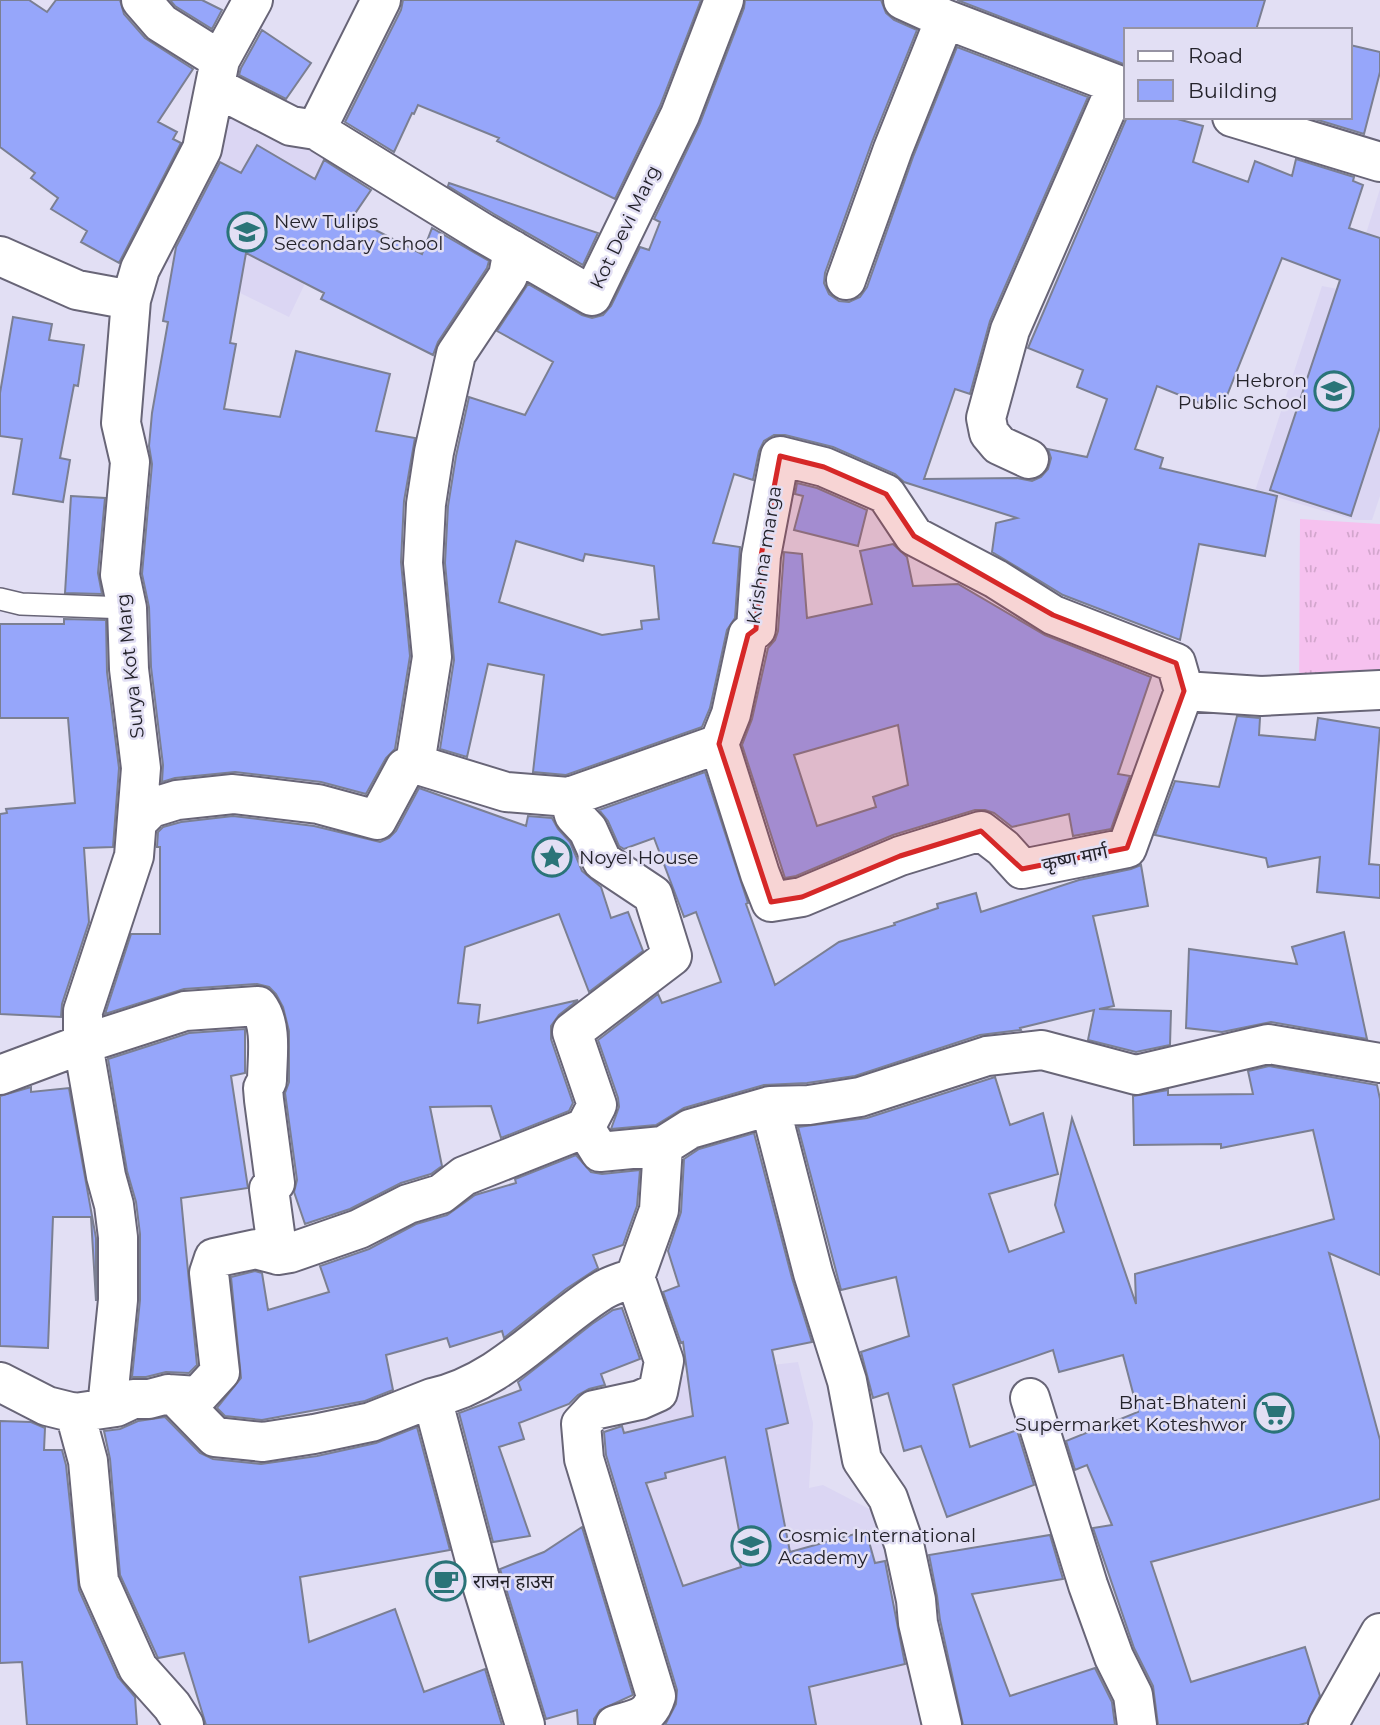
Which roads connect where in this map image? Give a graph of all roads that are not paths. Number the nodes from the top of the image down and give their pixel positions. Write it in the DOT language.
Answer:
graph roads {
  1 [pos="141,0"];
  2 [pos="253,0"];
  3 [pos="381,0"];
  4 [pos="724,0"];
  5 [pos="903,0"];
  6 [pos="945,19"];
  7 [pos="218,73"];
  8 [pos="1122,87"];
  9 [pos="1239,119"];
  10 [pos="316,130"];
  11 [pos="1380,162"];
  12 [pos="513,250"];
  13 [pos="0,256"];
  14 [pos="846,280"];
  15 [pos="131,300"];
  16 [pos="1029,458"];
  17 [pos="0,599"];
  18 [pos="127,608"];
  19 [pos="1380,690"];
  20 [pos="1184,691"];
  21 [pos="719,744"];
  22 [pos="415,764"];
  23 [pos="569,797"];
  24 [pos="137,822"];
  25 [pos="83,1044"];
  26 [pos="1380,1063"];
  27 [pos="0,1075"];
  28 [pos="770,1106"];
  29 [pos="585,1128"];
  30 [pos="663,1146"];
  31 [pos="278,1255"];
  32 [pos="635,1277"];
  33 [pos="0,1382"];
  34 [pos="168,1394"];
  35 [pos="432,1398"];
  36 [pos="1030,1398"];
  37 [pos="91,1411"];
  38 [pos="1380,1633"];
  39 [pos="184,1725"];
  40 [pos="525,1725"];
  41 [pos="615,1725"];
  42 [pos="942,1725"];
  43 [pos="1137,1725"];
  44 [pos="1328,1725"];
  1 -- 7 [label="street"];
  2 -- 7 [label="street, Surya Kot Marg"];
  3 -- 10 [label="street"];
  4 -- 12 [label="street, Kot Devi Marg"];
  5 -- 6 [label="street"];
  6 -- 8 [label="street"];
  6 -- 14 [label="street"];
  7 -- 10 [label="street, Kot Devi Marg"];
  7 -- 15 [label="street, Surya Kot Marg"];
  8 -- 16 [label="street"];
  9 -- 11 [label="street"];
  10 -- 12 [label="street, Kot Devi Marg"];
  12 -- 22 [label="street"];
  13 -- 15 [label="street"];
  15 -- 18 [label="street, Surya Kot Marg"];
  17 -- 18 [label="lane"];
  18 -- 24 [label="street, Surya Kot Marg"];
  19 -- 20 [label="street"];
  20 -- 21 [label="street, कृष्ण मार्ग"];
  20 -- 21 [label="street, Krishna marga"];
  21 -- 23 [label="street"];
  22 -- 23 [label="street"];
  22 -- 24 [label="street"];
  23 -- 29 [label="street"];
  24 -- 25 [label="street, Surya Kot Marg"];
  25 -- 27 [label="street"];
  25 -- 31 [label="street"];
  25 -- 37 [label="street, Surya Kot Marg"];
  26 -- 28 [label="street"];
  28 -- 30 [label="street"];
  28 -- 42 [label="street"];
  29 -- 30 [label="street"];
  29 -- 31 [label="street"];
  30 -- 32 [label="street"];
  31 -- 34 [label="street"];
  32 -- 35 [label="street"];
  32 -- 41 [label="street"];
  33 -- 37 [label="street"];
  34 -- 35 [label="street"];
  34 -- 37 [label="street"];
  35 -- 40 [label="street"];
  36 -- 43 [label="street"];
  37 -- 39 [label="street"];
  38 -- 44 [label="street"];
}
